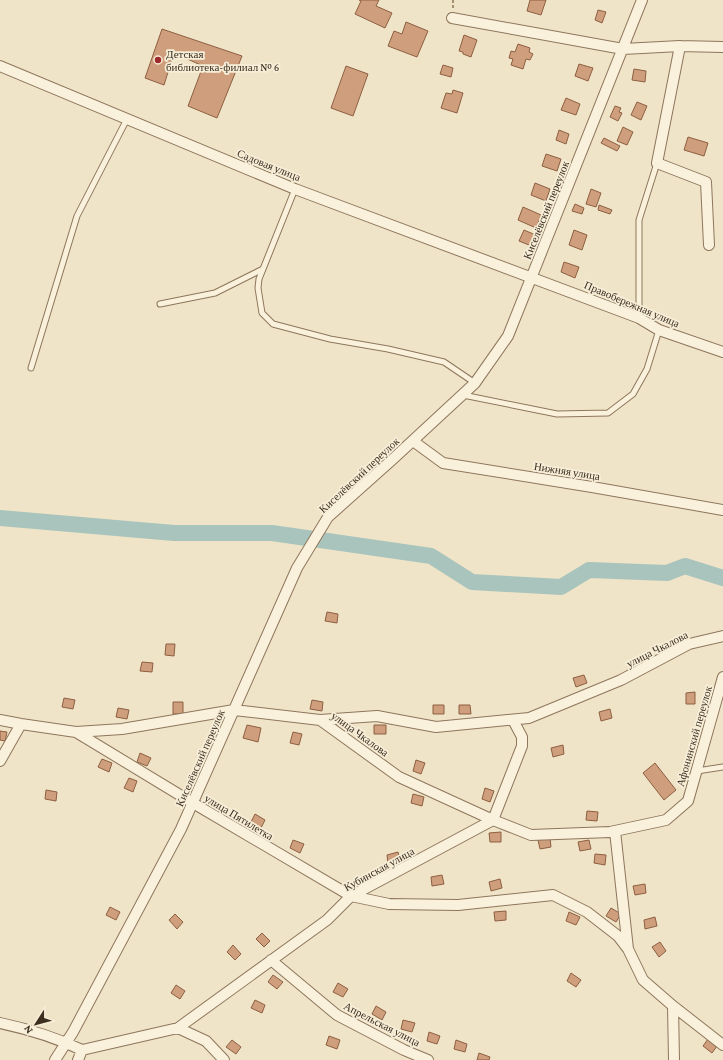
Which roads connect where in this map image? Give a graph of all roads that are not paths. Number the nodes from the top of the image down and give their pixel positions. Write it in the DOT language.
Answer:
graph roads {
  1 [pos="642,0"];
  2 [pos="452,18"];
  3 [pos="680,46"];
  4 [pos="723,48"];
  5 [pos="623,49"];
  6 [pos="1,68"];
  7 [pos="127,119"];
  8 [pos="657,163"];
  9 [pos="295,189"];
  10 [pos="709,245"];
  11 [pos="264,268"];
  12 [pos="532,277"];
  13 [pos="160,304"];
  14 [pos="639,318"];
  15 [pos="659,330"];
  16 [pos="723,352"];
  17 [pos="32,368"];
  18 [pos="475,384"];
  19 [pos="463,395"];
  20 [pos="413,441"];
  21 [pos="723,510"];
  22 [pos="723,636"];
  23 [pos="723,677"];
  24 [pos="234,710"];
  25 [pos="0,720"];
  26 [pos="320,720"];
  27 [pos="513,720"];
  28 [pos="21,724"];
  29 [pos="76,732"];
  30 [pos="0,761"];
  31 [pos="723,767"];
  32 [pos="697,771"];
  33 [pos="688,801"];
  34 [pos="193,803"];
  35 [pos="493,820"];
  36 [pos="615,831"];
  37 [pos="351,896"];
  38 [pos="628,949"];
  39 [pos="271,960"];
  40 [pos="673,1006"];
  41 [pos="0,1023"];
  42 [pos="178,1028"];
  43 [pos="66,1043"];
  44 [pos="723,1045"];
  45 [pos="80,1057"];
  46 [pos="55,1060"];
  47 [pos="224,1060"];
  48 [pos="428,1060"];
  49 [pos="674,1060"];
  1 -- 5 [label="street, Киселёвский переулок"];
  2 -- 5 [label="street"];
  3 -- 4 [label="street"];
  3 -- 5 [label="street"];
  3 -- 8 [label="street"];
  5 -- 12 [label="street, Киселёвский переулок"];
  6 -- 7 [label="street, Садовая улица"];
  7 -- 9 [label="street, Садовая улица"];
  7 -- 17 [label="lane"];
  8 -- 10 [label="street"];
  8 -- 14 [label="lane"];
  9 -- 11 [label="lane"];
  9 -- 12 [label="street, Садовая улица"];
  11 -- 13 [label="lane"];
  11 -- 18 [label="lane"];
  12 -- 14 [label="street, Правобережная улица"];
  12 -- 18 [label="street, Киселёвский переулок"];
  14 -- 15 [label="street, Правобережная улица"];
  15 -- 16 [label="street, Правобережная улица"];
  15 -- 19 [label="lane"];
  18 -- 19 [label="street, Киселёвский переулок"];
  19 -- 20 [label="street, Киселёвский переулок"];
  20 -- 21 [label="street, Нижняя улица"];
  20 -- 24 [label="street, Киселёвский переулок"];
  22 -- 27 [label="street, улица Чкалова"];
  23 -- 32 [label="street, Афонинский переулок"];
  24 -- 26 [label="street, улица Пятилетка"];
  24 -- 29 [label="street, улица Пятилетка"];
  24 -- 34 [label="street, Киселёвский переулок"];
  25 -- 28 [label="street, улица Пятилетка"];
  26 -- 27 [label="street, улица Чкалова"];
  26 -- 35 [label="street, улица Чкалова"];
  27 -- 35 [label="street"];
  28 -- 29 [label="street, улица Пятилетка"];
  28 -- 30 [label="street"];
  29 -- 34 [label="street, улица Пятилетка"];
  31 -- 32 [label="lane"];
  32 -- 33 [label="street, Афонинский переулок"];
  33 -- 36 [label="street, улица Чкалова"];
  34 -- 37 [label="street, улица Пятилетка"];
  34 -- 43 [label="street, Киселёвский переулок"];
  35 -- 36 [label="street, улица Чкалова"];
  35 -- 37 [label="street, Кубинская улица"];
  36 -- 38 [label="street"];
  37 -- 38 [label="street, улица Пятилетка"];
  37 -- 39 [label="street, Кубинская улица"];
  38 -- 40 [label="street"];
  39 -- 42 [label="street, Кубинская улица"];
  39 -- 48 [label="street, Апрельская улица"];
  40 -- 44 [label="street"];
  40 -- 49 [label="street"];
  41 -- 43 [label="street"];
  42 -- 45 [label="street, Кубинская улица"];
  42 -- 47 [label="street"];
  43 -- 45 [label="street"];
  43 -- 46 [label="street, Киселёвский переулок"];
}
